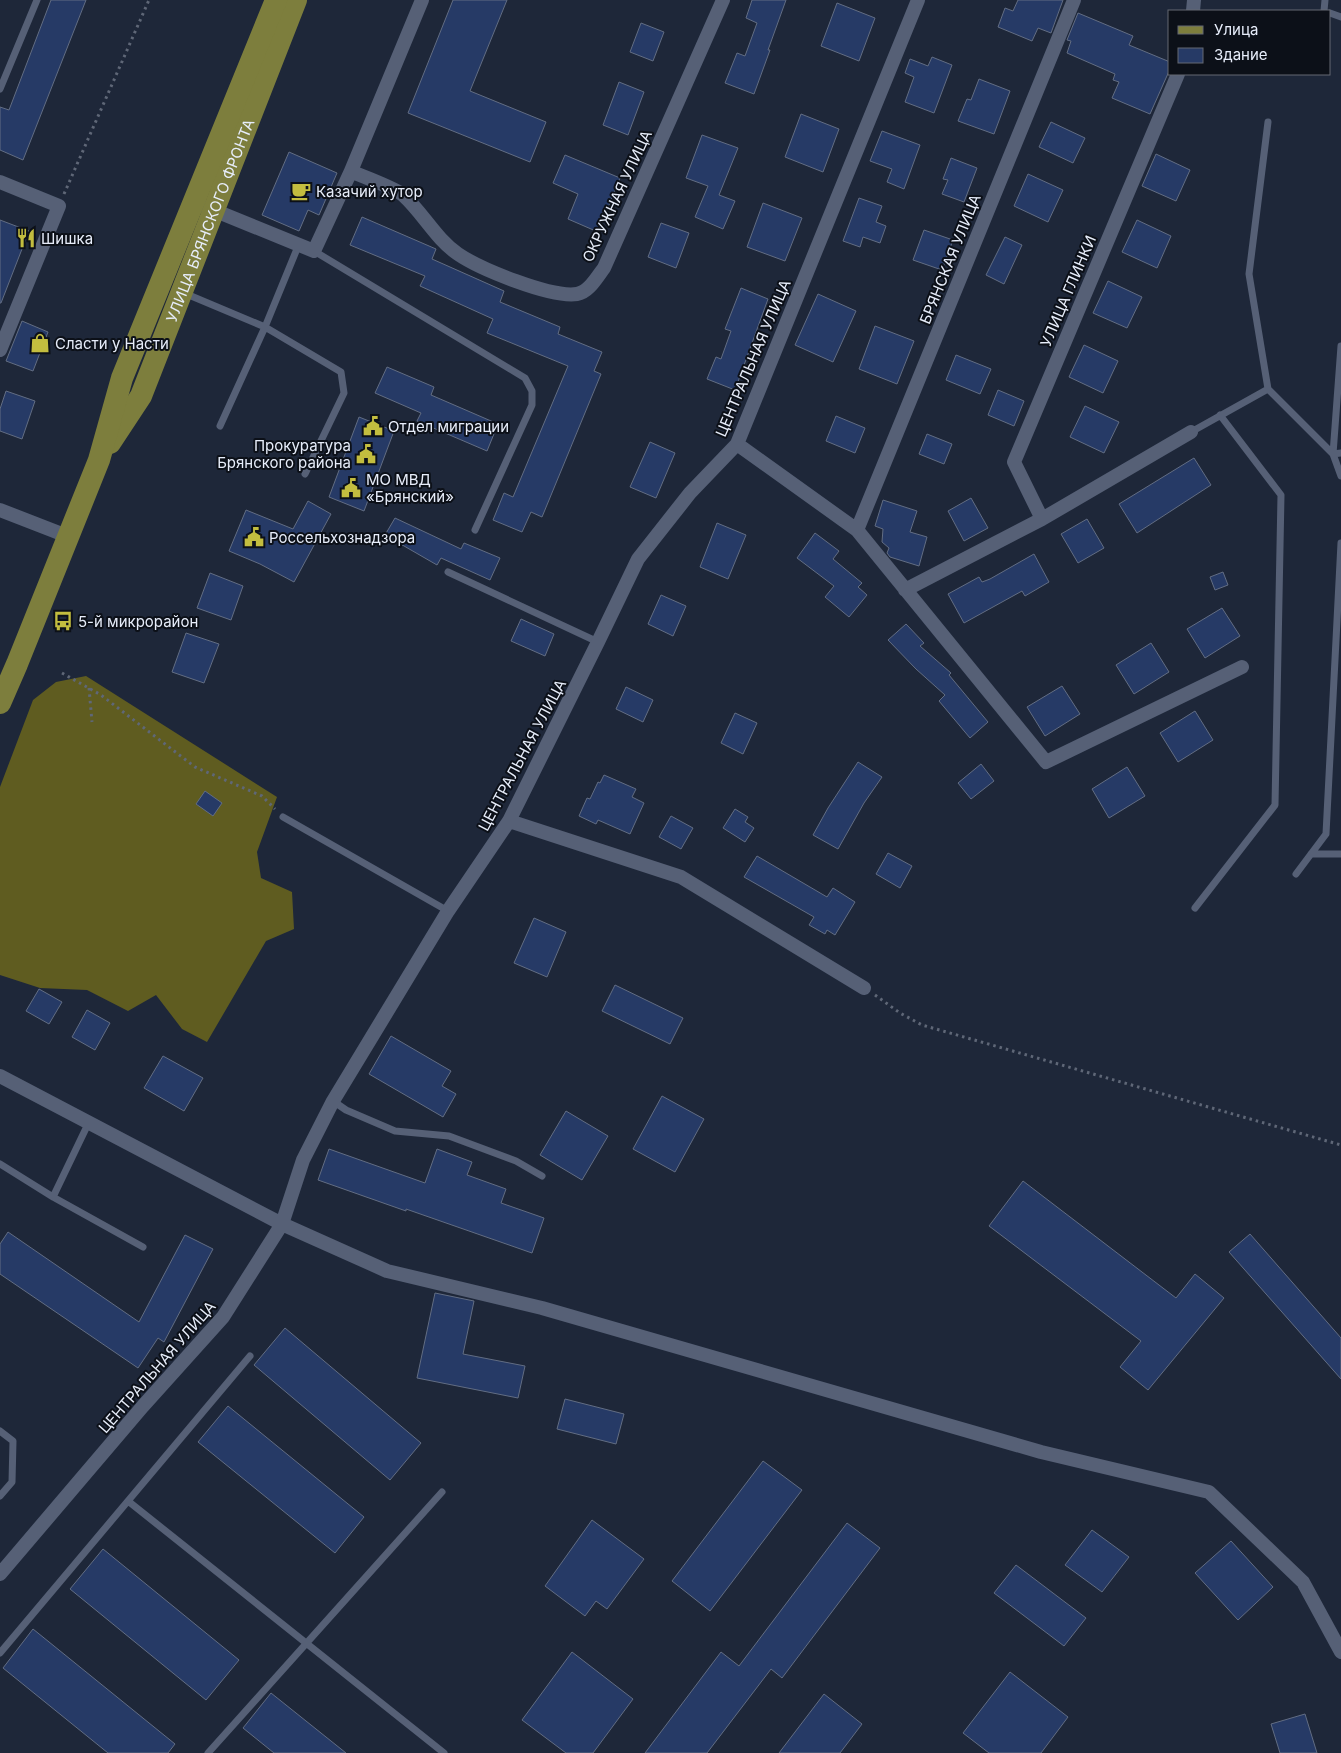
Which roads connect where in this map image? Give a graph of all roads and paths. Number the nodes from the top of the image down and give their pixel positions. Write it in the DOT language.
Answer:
graph roads {
  1 [pos="37,0"];
  2 [pos="149,0"];
  3 [pos="276,0"];
  4 [pos="296,0"];
  5 [pos="422,0"];
  6 [pos="723,0"];
  7 [pos="918,0"];
  8 [pos="1074,0"];
  9 [pos="1178,75"];
  10 [pos="0,89"];
  11 [pos="1268,122"];
  12 [pos="351,171"];
  13 [pos="0,182"];
  14 [pos="59,206"];
  15 [pos="204,206"];
  16 [pos="299,244"];
  17 [pos="314,251"];
  18 [pos="171,288"];
  19 [pos="265,327"];
  20 [pos="1341,346"];
  21 [pos="0,350"];
  22 [pos="1268,389"];
  23 [pos="1220,416"];
  24 [pos="220,426"];
  25 [pos="1191,432"];
  26 [pos="737,444"];
  27 [pos="1337,454"];
  28 [pos="306,474"];
  29 [pos="1341,476"];
  30 [pos="0,510"];
  31 [pos="1042,519"];
  32 [pos="475,530"];
  33 [pos="857,530"];
  34 [pos="67,536"];
  35 [pos="1341,543"];
  36 [pos="448,572"];
  37 [pos="905,590"];
  38 [pos="598,642"];
  39 [pos="1242,666"];
  40 [pos="62,673"];
  41 [pos="89,688"];
  42 [pos="0,703"];
  43 [pos="92,722"];
  44 [pos="283,817"];
  45 [pos="509,821"];
  46 [pos="1311,854"];
  47 [pos="1341,854"];
  48 [pos="1296,874"];
  49 [pos="1195,908"];
  50 [pos="448,911"];
  51 [pos="864,988"];
  52 [pos="0,1076"];
  53 [pos="332,1101"];
  54 [pos="89,1122"];
  55 [pos="1341,1145"];
  56 [pos="0,1164"];
  57 [pos="542,1176"];
  58 [pos="52,1197"];
  59 [pos="282,1224"];
  60 [pos="143,1247"];
  61 [pos="250,1356"];
  62 [pos="0,1431"];
  63 [pos="442,1492"];
  64 [pos="0,1496"];
  65 [pos="128,1501"];
  66 [pos="0,1574"];
  67 [pos="307,1643"];
  68 [pos="1341,1652"];
  69 [pos="0,1653"];
  70 [pos="208,1753"];
  71 [pos="444,1753"];
  1 -- 10 [label="lane"];
  2 -- 14 [label="path"];
  3 -- 15 [label="main road, УЛИЦА БРЯНСКОГО ФРОНТА"];
  4 -- 15 [label="main road, УЛИЦА БРЯНСКОГО ФРОНТА"];
  5 -- 12 [label="street"];
  6 -- 12 [label="street, ОКРУЖНАЯ УЛИЦА"];
  7 -- 26 [label="street, ЦЕНТРАЛЬНАЯ УЛИЦА"];
  8 -- 33 [label="street, БРЯНСКАЯ УЛИЦА"];
  9 -- 31 [label="street, УЛИЦА ГЛИНКИ"];
  11 -- 22 [label="lane"];
  12 -- 17 [label="street"];
  13 -- 14 [label="street"];
  14 -- 21 [label="street"];
  15 -- 16 [label="street"];
  15 -- 18 [label="main road, УЛИЦА БРЯНСКОГО ФРОНТА"];
  16 -- 17 [label="street"];
  16 -- 19 [label="lane"];
  17 -- 32 [label="lane"];
  18 -- 19 [label="lane"];
  18 -- 34 [label="main road, УЛИЦА БРЯНСКОГО ФРОНТА"];
  19 -- 24 [label="lane"];
  19 -- 28 [label="lane"];
  20 -- 27 [label="lane"];
  22 -- 23 [label="lane"];
  22 -- 27 [label="lane"];
  23 -- 25 [label="lane"];
  23 -- 49 [label="lane"];
  25 -- 31 [label="street"];
  26 -- 33 [label="street"];
  26 -- 38 [label="street, ЦЕНТРАЛЬНАЯ УЛИЦА"];
  27 -- 29 [label="lane"];
  30 -- 34 [label="street"];
  31 -- 37 [label="street"];
  33 -- 37 [label="street"];
  34 -- 42 [label="main road, УЛИЦА БРЯНСКОГО ФРОНТА"];
  35 -- 46 [label="lane"];
  36 -- 38 [label="lane"];
  37 -- 39 [label="street"];
  38 -- 45 [label="street, ЦЕНТРАЛЬНАЯ УЛИЦА"];
  40 -- 41 [label="path"];
  41 -- 43 [label="path"];
  41 -- 44 [label="path"];
  44 -- 50 [label="lane"];
  45 -- 50 [label="street, ЦЕНТРАЛЬНАЯ УЛИЦА"];
  45 -- 51 [label="street"];
  46 -- 47 [label="lane"];
  46 -- 48 [label="lane"];
  50 -- 53 [label="street, ЦЕНТРАЛЬНАЯ УЛИЦА"];
  51 -- 55 [label="path"];
  52 -- 54 [label="street"];
  53 -- 57 [label="lane"];
  53 -- 59 [label="street, ЦЕНТРАЛЬНАЯ УЛИЦА"];
  54 -- 58 [label="lane"];
  54 -- 59 [label="street"];
  56 -- 58 [label="lane"];
  58 -- 60 [label="lane"];
  59 -- 66 [label="street, ЦЕНТРАЛЬНАЯ УЛИЦА"];
  59 -- 68 [label="street"];
  61 -- 65 [label="lane"];
  62 -- 64 [label="lane"];
  63 -- 67 [label="lane"];
  65 -- 67 [label="lane"];
  65 -- 69 [label="lane"];
  67 -- 70 [label="lane"];
  67 -- 71 [label="lane"];
}
